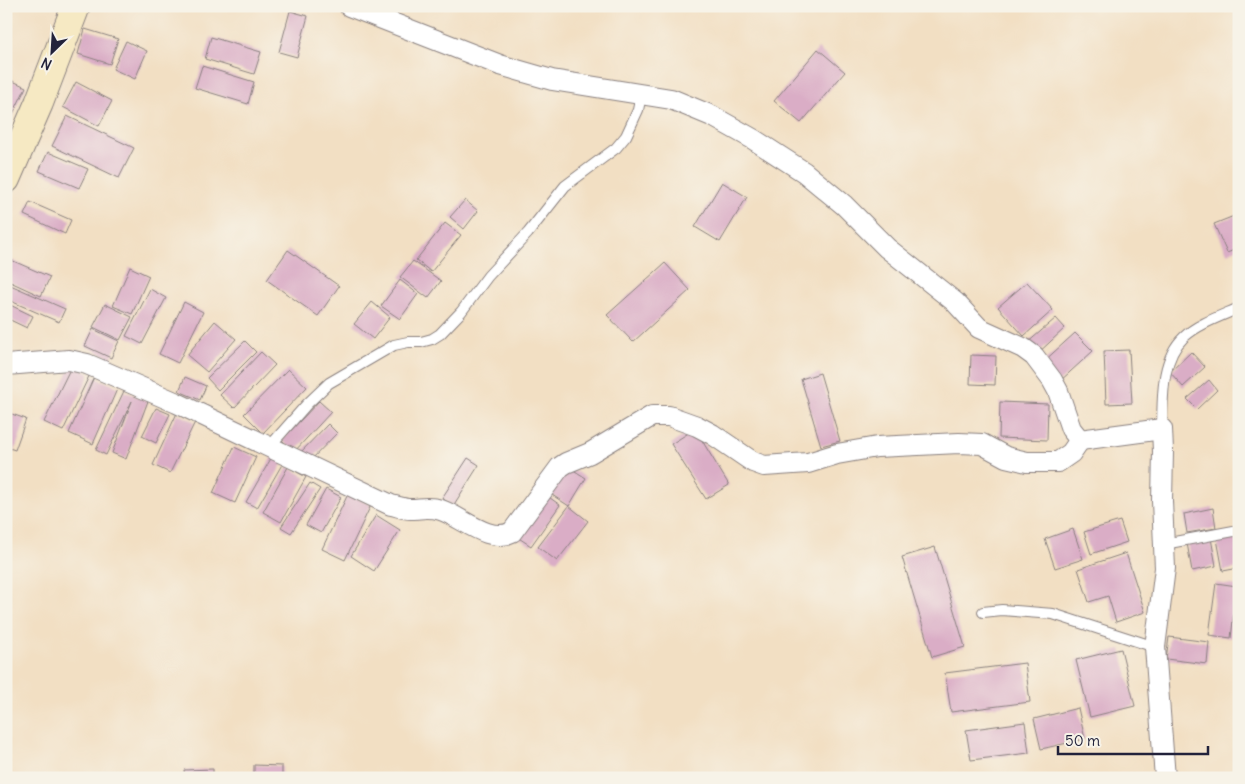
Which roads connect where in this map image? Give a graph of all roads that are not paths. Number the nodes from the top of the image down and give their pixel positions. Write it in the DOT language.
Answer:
graph roads {
  1 [pos="76,6"];
  2 [pos="349,6"];
  3 [pos="641,95"];
  4 [pos="6,179"];
  5 [pos="1239,308"];
  6 [pos="6,365"];
  7 [pos="1162,429"];
  8 [pos="1080,440"];
  9 [pos="270,446"];
  10 [pos="1239,530"];
  11 [pos="1164,544"];
  12 [pos="983,612"];
  13 [pos="1155,647"];
  14 [pos="1165,778"];
  1 -- 4 [label="street"];
  2 -- 3 [label="street"];
  3 -- 8 [label="street"];
  3 -- 9 [label="lane"];
  5 -- 7 [label="lane"];
  6 -- 9 [label="street"];
  7 -- 8 [label="street"];
  7 -- 11 [label="street"];
  8 -- 9 [label="street"];
  10 -- 11 [label="lane"];
  11 -- 13 [label="street"];
  12 -- 13 [label="lane"];
  13 -- 14 [label="street"];
}
